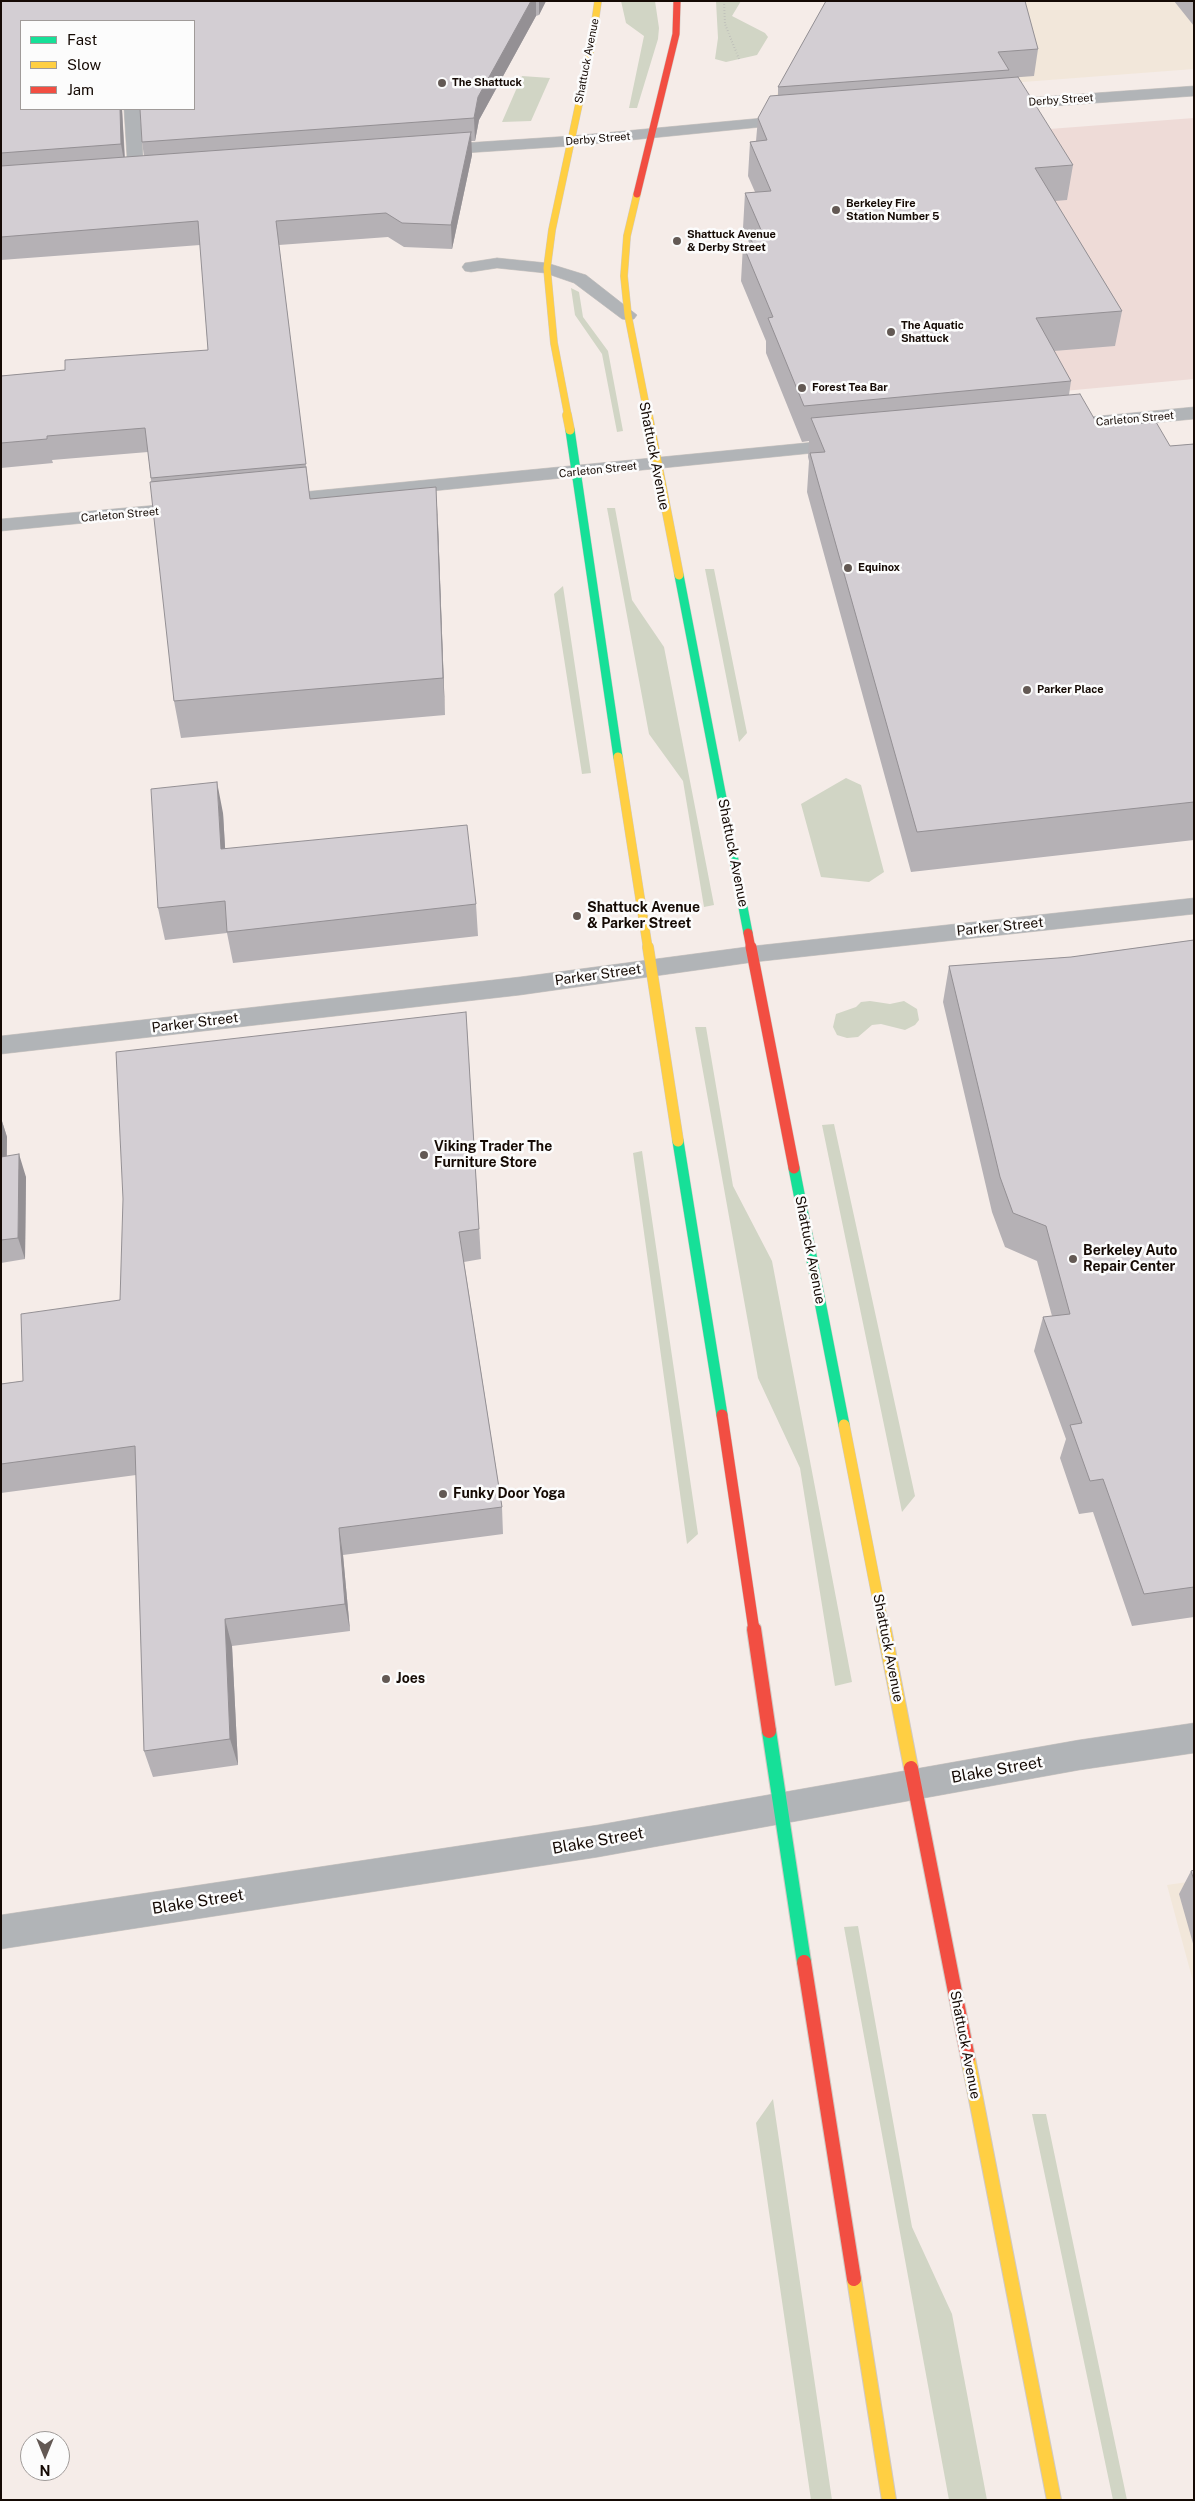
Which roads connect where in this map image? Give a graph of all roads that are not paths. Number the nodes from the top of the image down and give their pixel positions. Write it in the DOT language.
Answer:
graph roads {
  1 [pos="598,1"];
  2 [pos="677,1"];
  3 [pos="1194,91"];
  4 [pos="986,106"];
  5 [pos="132,110"];
  6 [pos="815,119"];
  7 [pos="652,133"];
  8 [pos="571,142"];
  9 [pos="416,152"];
  10 [pos="155,172"];
  11 [pos="136,173"];
  12 [pos="118,174"];
  13 [pos="471,267"];
  14 [pos="547,268"];
  15 [pos="628,315"];
  16 [pos="1194,413"];
  17 [pos="1038,427"];
  18 [pos="860,444"];
  19 [pos="656,464"];
  20 [pos="576,472"];
  21 [pos="257,502"];
  22 [pos="208,506"];
  23 [pos="1,525"];
  24 [pos="1194,906"];
  25 [pos="754,954"];
  26 [pos="650,968"];
  27 [pos="1,1045"];
  28 [pos="1194,1738"];
  29 [pos="914,1785"];
  30 [pos="781,1809"];
  31 [pos="1,1932"];
  32 [pos="889,2500"];
  33 [pos="1054,2500"];
  1 -- 8 [label="main road, Shattuck Avenue"];
  2 -- 7 [label="main road, Shattuck Avenue"];
  3 -- 4 [label="street, Derby Street"];
  5 -- 11 [label="street"];
  6 -- 7 [label="street, Derby Street"];
  7 -- 8 [label="street, Derby Street"];
  7 -- 15 [label="main road, Shattuck Avenue"];
  8 -- 9 [label="street, Derby Street"];
  8 -- 14 [label="main road, Shattuck Avenue"];
  10 -- 11 [label="street"];
  11 -- 12 [label="street"];
  13 -- 14 [label="street"];
  14 -- 15 [label="street"];
  14 -- 20 [label="main road, Shattuck Avenue"];
  15 -- 19 [label="main road, Shattuck Avenue"];
  16 -- 17 [label="street, Carleton Street"];
  18 -- 19 [label="street, Carleton Street"];
  19 -- 20 [label="street, Carleton Street"];
  19 -- 25 [label="main road, Shattuck Avenue"];
  20 -- 21 [label="street, Carleton Street"];
  20 -- 26 [label="main road, Shattuck Avenue"];
  22 -- 23 [label="street, Carleton Street"];
  24 -- 25 [label="street, Parker Street"];
  25 -- 26 [label="street, Parker Street"];
  25 -- 29 [label="main road, Shattuck Avenue"];
  26 -- 27 [label="street, Parker Street"];
  26 -- 30 [label="main road, Shattuck Avenue"];
  28 -- 29 [label="street, Blake Street"];
  29 -- 30 [label="street, Blake Street"];
  29 -- 33 [label="main road, Shattuck Avenue"];
  30 -- 31 [label="street, Blake Street"];
  30 -- 32 [label="main road, Shattuck Avenue"];
}
